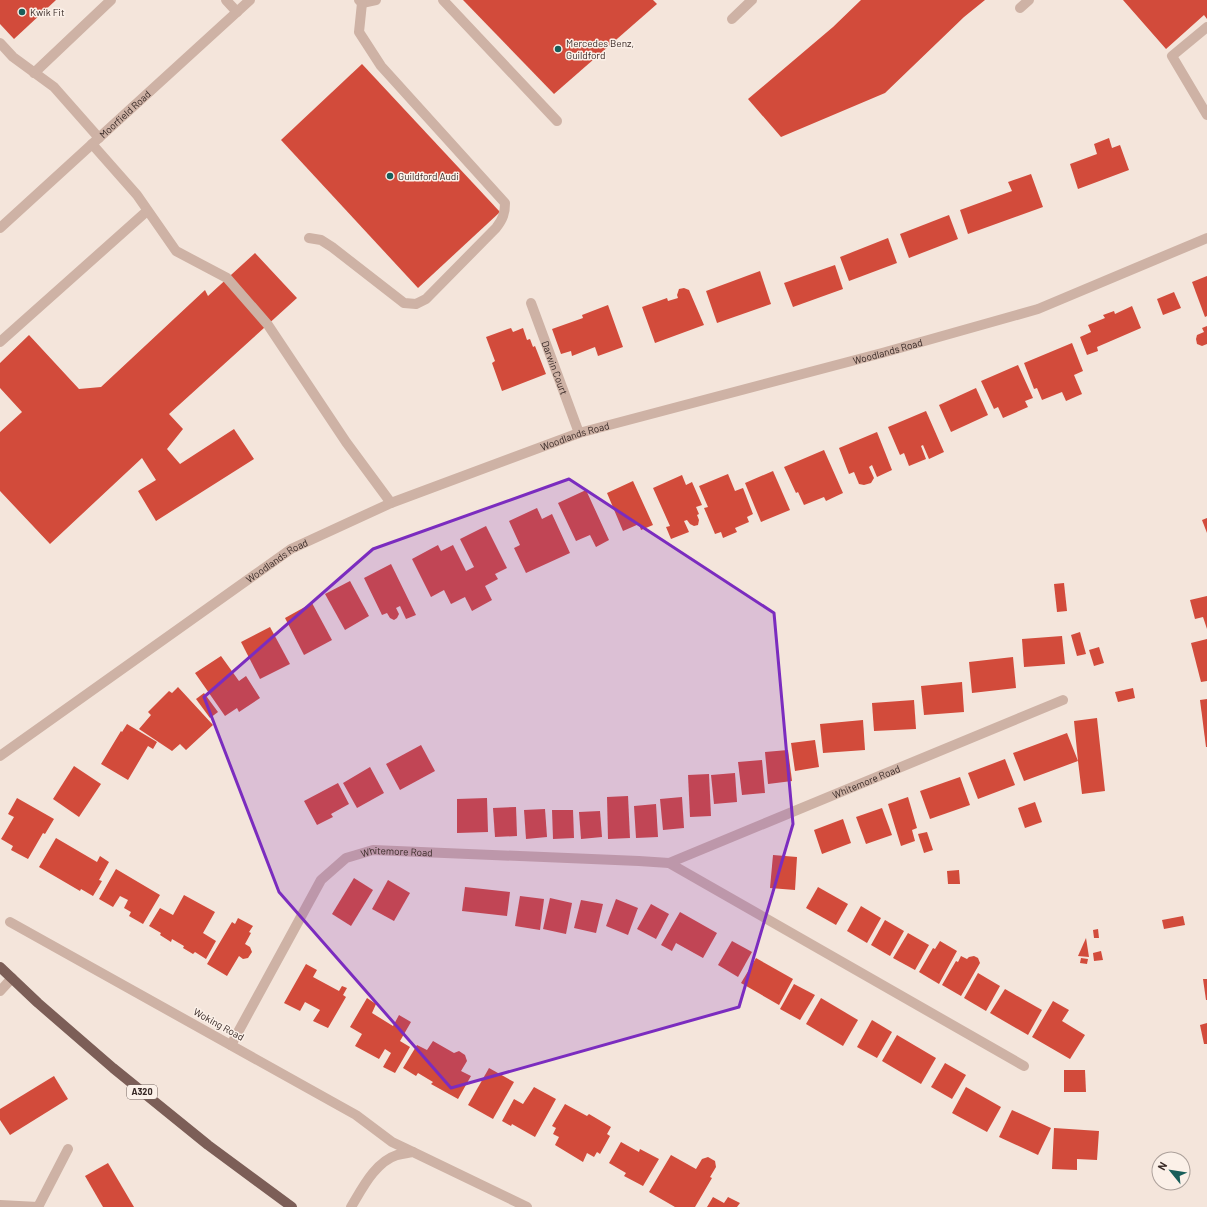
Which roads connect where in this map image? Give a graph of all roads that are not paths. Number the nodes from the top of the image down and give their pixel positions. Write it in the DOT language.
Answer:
graph roads {
  1 [pos="111,0"];
  2 [pos="226,0"];
  3 [pos="250,0"];
  4 [pos="376,0"];
  5 [pos="443,0"];
  6 [pos="752,0"];
  7 [pos="1029,0"];
  8 [pos="361,2"];
  9 [pos="1020,8"];
  10 [pos="237,12"];
  11 [pos="732,19"];
  12 [pos="1207,27"];
  13 [pos="0,42"];
  14 [pos="34,73"];
  15 [pos="1207,115"];
  16 [pos="557,121"];
  17 [pos="96,141"];
  18 [pos="147,210"];
  19 [pos="0,228"];
  20 [pos="309,238"];
  21 [pos="1207,238"];
  22 [pos="531,303"];
  23 [pos="0,342"];
  24 [pos="579,433"];
  25 [pos="391,503"];
  26 [pos="1063,700"];
  27 [pos="0,756"];
  28 [pos="669,863"];
  29 [pos="10,922"];
  30 [pos="0,967"];
  31 [pos="12,978"];
  32 [pos="0,991"];
  33 [pos="231,1045"];
  34 [pos="1024,1066"];
  35 [pos="68,1149"];
  36 [pos="413,1152"];
  37 [pos="0,1205"];
  38 [pos="38,1207"];
  39 [pos="292,1207"];
  40 [pos="351,1207"];
  41 [pos="527,1207"];
  1 -- 14 [label="street"];
  2 -- 10 [label="street"];
  3 -- 10 [label="street, Moorfield Road"];
  4 -- 8 [label="street"];
  5 -- 16 [label="street"];
  6 -- 11 [label="street"];
  7 -- 9 [label="street"];
  8 -- 20 [label="street"];
  10 -- 17 [label="street, Moorfield Road"];
  12 -- 15 [label="street"];
  13 -- 14 [label="street"];
  14 -- 17 [label="street"];
  17 -- 18 [label="street"];
  17 -- 19 [label="street, Moorfield Road"];
  18 -- 23 [label="street"];
  18 -- 25 [label="street"];
  21 -- 24 [label="street, Woodlands Road"];
  22 -- 24 [label="street, Darwin Court"];
  24 -- 25 [label="street, Woodlands Road"];
  25 -- 27 [label="street, Woodlands Road"];
  26 -- 28 [label="street, Whitemore Road"];
  28 -- 33 [label="street, Whitemore Road"];
  28 -- 34 [label="street, Whitemore Road"];
  29 -- 33 [label="street, Woking Road"];
  30 -- 31 [label="main road, A320"];
  31 -- 32 [label="street"];
  31 -- 39 [label="main road, A320"];
  33 -- 36 [label="street, Woking Road"];
  35 -- 38 [label="street"];
  36 -- 40 [label="street"];
  36 -- 41 [label="street, Woking Road"];
  37 -- 38 [label="street"];
}
